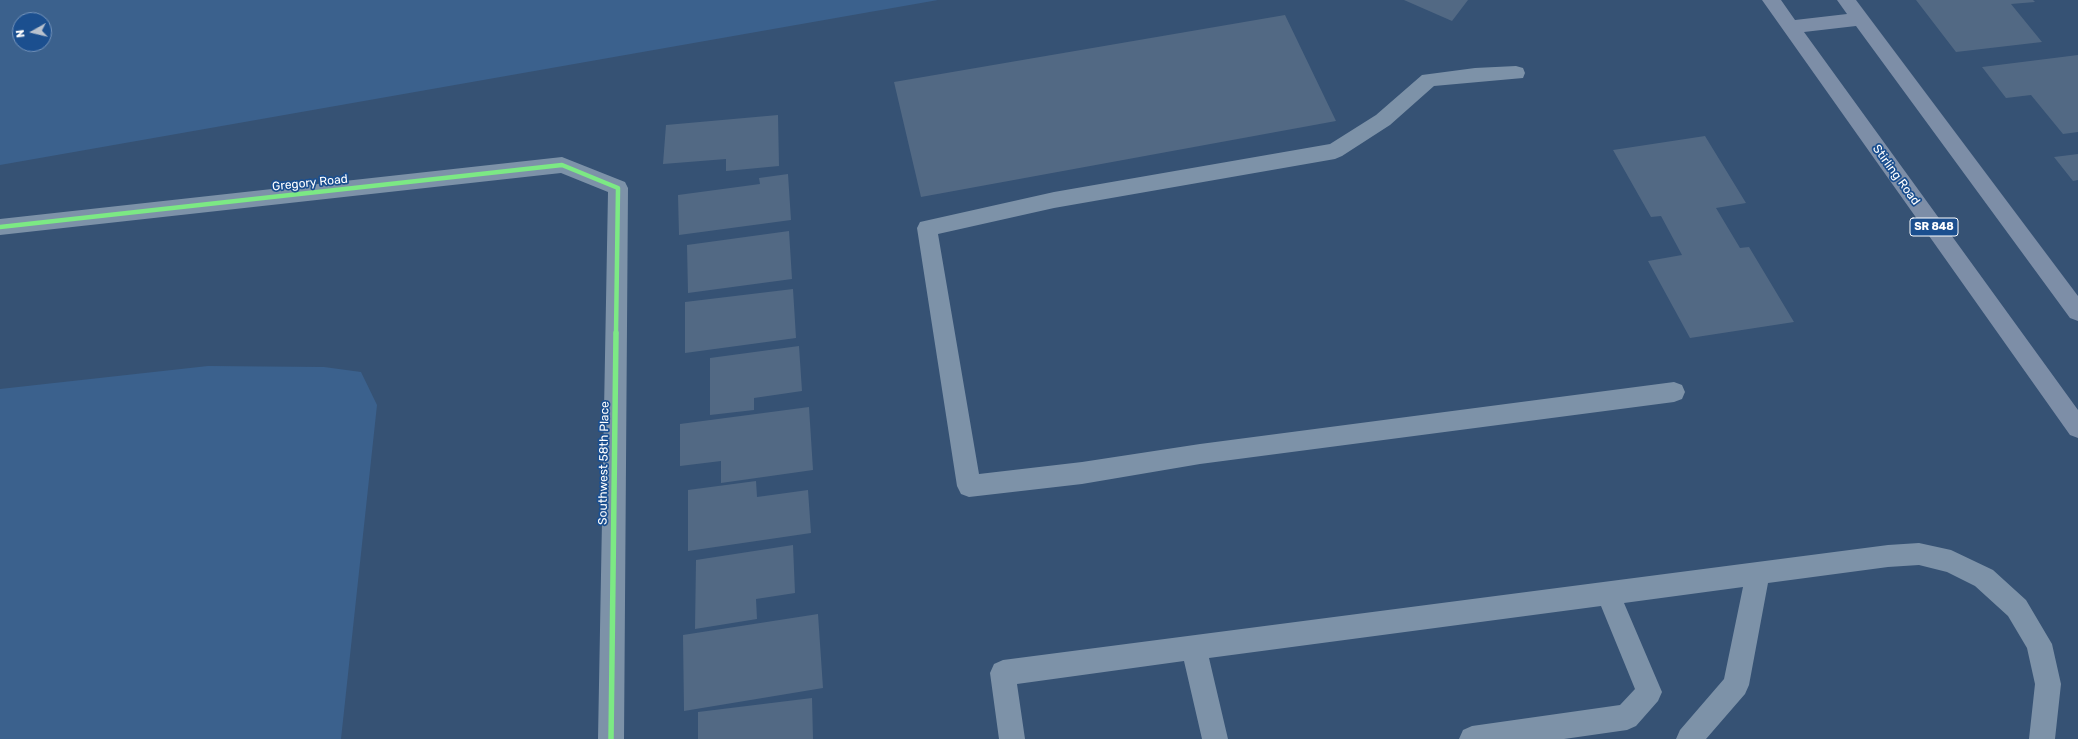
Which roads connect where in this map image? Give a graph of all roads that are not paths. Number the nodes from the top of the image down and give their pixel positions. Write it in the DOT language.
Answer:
graph roads {
  1 [pos="1771,0"];
  2 [pos="1846,0"];
  3 [pos="1860,19"];
  4 [pos="1790,27"];
  5 [pos="1516,73"];
  6 [pos="618,188"];
  7 [pos="0,227"];
  8 [pos="2078,312"];
  9 [pos="1674,392"];
  10 [pos="2078,428"];
  11 [pos="1758,574"];
  12 [pos="1608,593"];
  13 [pos="1194,648"];
  14 [pos="610,739"];
  15 [pos="1012,739"];
  16 [pos="1215,739"];
  17 [pos="1472,739"];
  18 [pos="1689,739"];
  19 [pos="2042,739"];
  1 -- 4 [label="main road, Stirling Road / SR 848"];
  2 -- 3 [label="main road"];
  3 -- 4 [label="main road"];
  3 -- 8 [label="main road"];
  4 -- 10 [label="main road, Stirling Road / SR 848"];
  5 -- 9 [label="street"];
  6 -- 7 [label="street, Gregory Road"];
  6 -- 14 [label="street, Southwest 58th Place"];
  11 -- 12 [label="street"];
  11 -- 18 [label="street"];
  11 -- 19 [label="street"];
  12 -- 13 [label="street"];
  12 -- 17 [label="street"];
  13 -- 15 [label="street"];
  13 -- 16 [label="street"];
}
